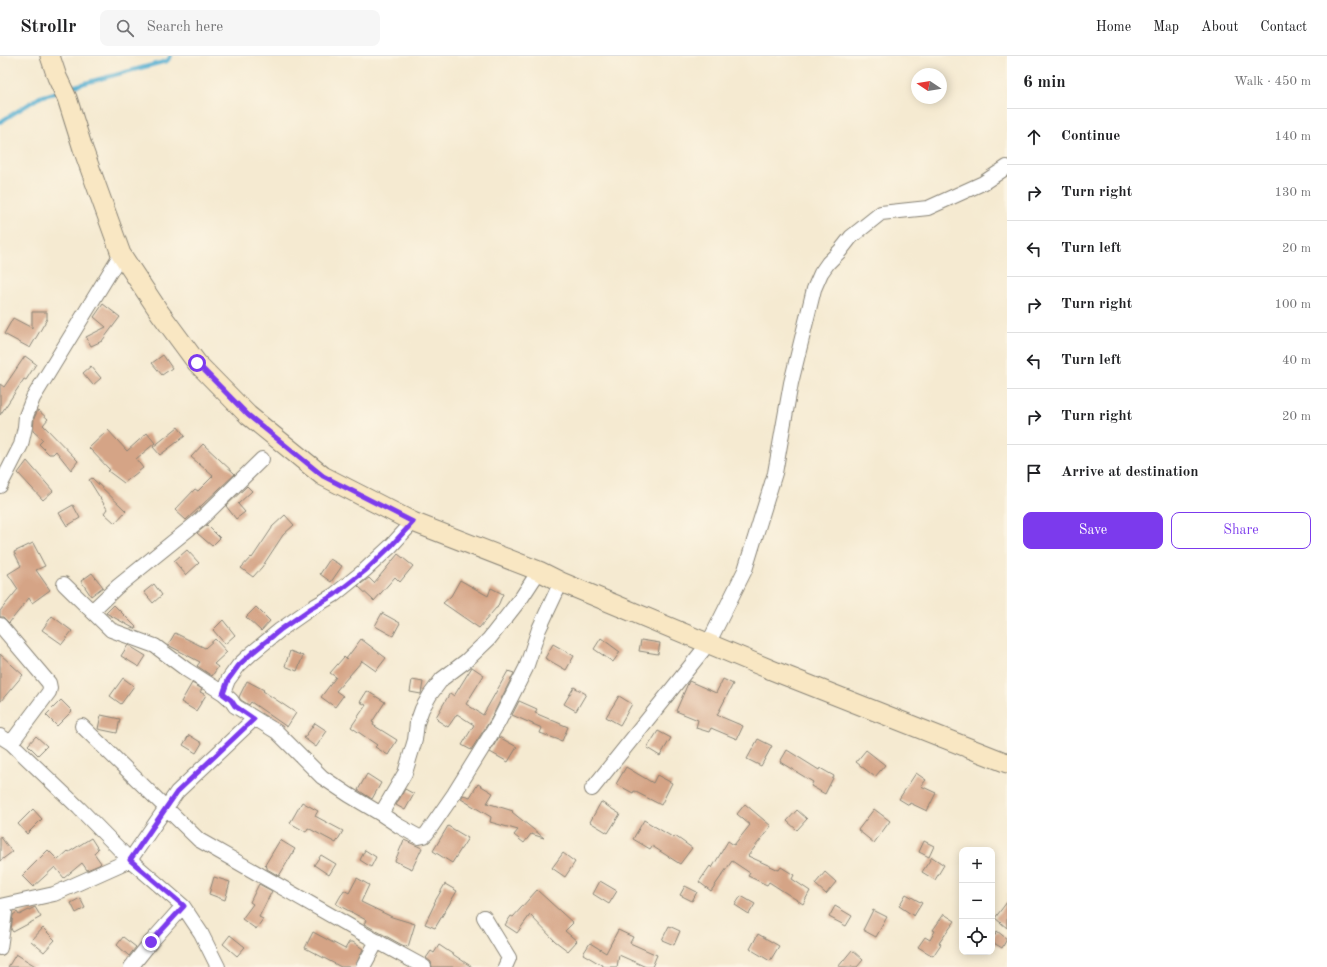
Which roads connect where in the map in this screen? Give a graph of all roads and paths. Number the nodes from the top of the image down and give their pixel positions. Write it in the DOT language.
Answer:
graph roads {
  1 [pos="50,56"];
  2 [pos="1007,167"];
  3 [pos="121,254"];
  4 [pos="262,459"];
  5 [pos="0,486"];
  6 [pos="413,522"];
  7 [pos="539,571"];
  8 [pos="561,582"];
  9 [pos="64,584"];
  10 [pos="92,611"];
  11 [pos="0,626"];
  12 [pos="708,644"];
  13 [pos="223,694"];
  14 [pos="254,719"];
  15 [pos="82,726"];
  16 [pos="6,740"];
  17 [pos="1007,763"];
  18 [pos="592,789"];
  19 [pos="166,809"];
  20 [pos="381,814"];
  21 [pos="130,860"];
  22 [pos="3,906"];
  23 [pos="184,906"];
  24 [pos="484,917"];
  25 [pos="377,941"];
  26 [pos="0,948"];
  27 [pos="131,967"];
  28 [pos="218,967"];
  29 [pos="363,967"];
  30 [pos="424,967"];
  31 [pos="505,967"];
  1 -- 3 [label="main road"];
  2 -- 12 [label="street"];
  3 -- 5 [label="street"];
  3 -- 6 [label="main road"];
  4 -- 10 [label="street"];
  6 -- 7 [label="main road"];
  6 -- 13 [label="street"];
  7 -- 8 [label="main road"];
  7 -- 20 [label="street"];
  8 -- 12 [label="main road"];
  8 -- 20 [label="street"];
  9 -- 10 [label="street"];
  10 -- 13 [label="street"];
  11 -- 16 [label="street"];
  12 -- 17 [label="main road"];
  12 -- 18 [label="street"];
  13 -- 14 [label="street"];
  14 -- 19 [label="street"];
  14 -- 20 [label="street"];
  15 -- 19 [label="street"];
  16 -- 21 [label="street"];
  19 -- 21 [label="street"];
  19 -- 25 [label="street"];
  21 -- 22 [label="street"];
  21 -- 23 [label="street"];
  22 -- 26 [label="street"];
  23 -- 27 [label="street"];
  23 -- 28 [label="street"];
  24 -- 31 [label="street"];
  25 -- 29 [label="street"];
  25 -- 30 [label="street"];
}
